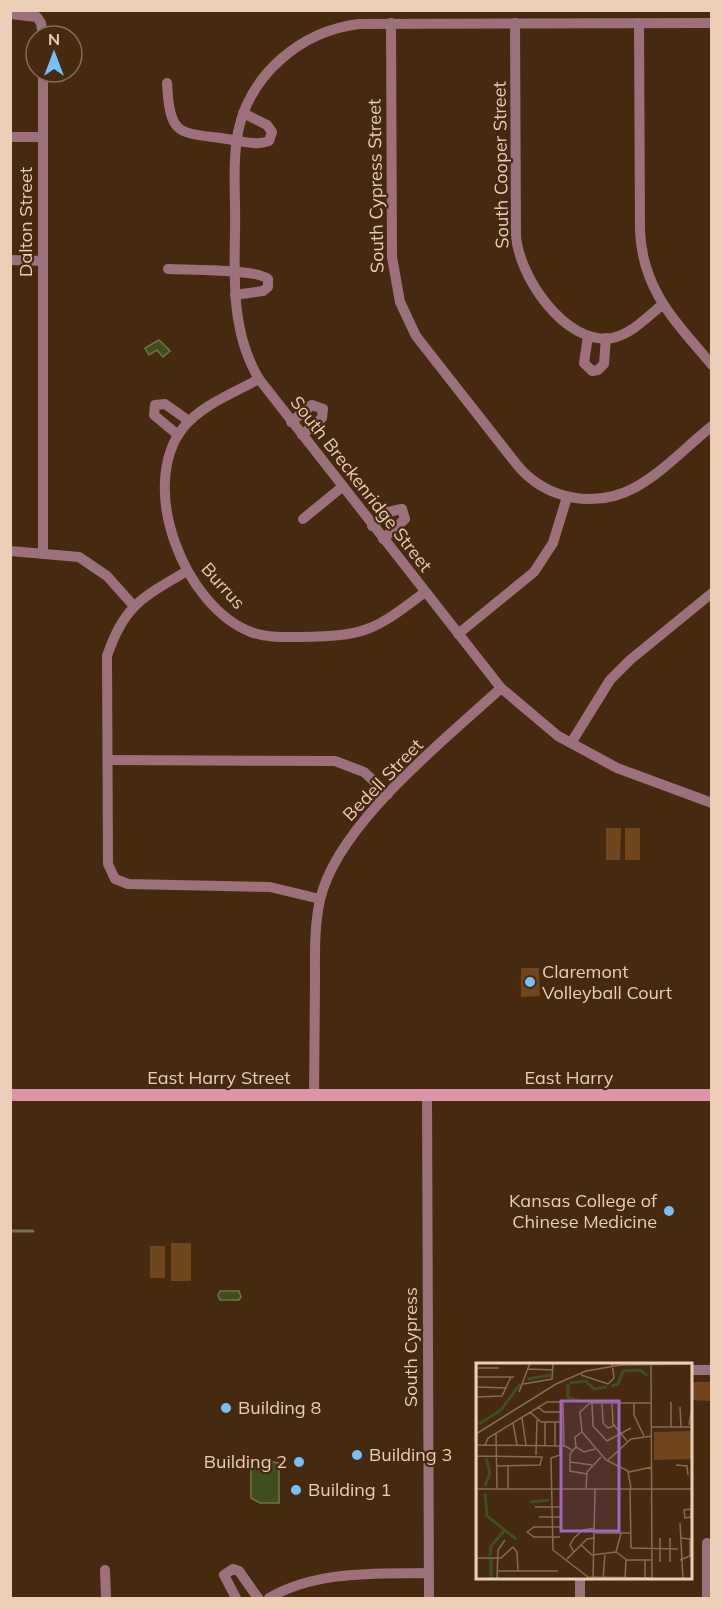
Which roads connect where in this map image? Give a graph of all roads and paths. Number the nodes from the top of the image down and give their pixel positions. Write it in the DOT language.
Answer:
graph roads {
  1 [pos="10,14"];
  2 [pos="391,23"];
  3 [pos="515,23"];
  4 [pos="639,23"];
  5 [pos="711,23"];
  6 [pos="40,24"];
  7 [pos="167,83"];
  8 [pos="43,84"];
  9 [pos="243,113"];
  10 [pos="10,137"];
  11 [pos="43,137"];
  12 [pos="237,141"];
  13 [pos="10,261"];
  14 [pos="43,261"];
  15 [pos="168,269"];
  16 [pos="234,271"];
  17 [pos="235,295"];
  18 [pos="662,305"];
  19 [pos="588,336"];
  20 [pos="606,338"];
  21 [pos="711,365"];
  22 [pos="259,379"];
  23 [pos="189,421"];
  24 [pos="291,422"];
  25 [pos="711,426"];
  26 [pos="178,435"];
  27 [pos="302,435"];
  28 [pos="342,487"];
  29 [pos="567,497"];
  30 [pos="303,519"];
  31 [pos="372,526"];
  32 [pos="383,539"];
  33 [pos="10,551"];
  34 [pos="43,552"];
  35 [pos="187,572"];
  36 [pos="425,592"];
  37 [pos="711,593"];
  38 [pos="133,605"];
  39 [pos="458,634"];
  40 [pos="501,688"];
  41 [pos="571,743"];
  42 [pos="108,760"];
  43 [pos="388,794"];
  44 [pos="711,803"];
  45 [pos="320,899"];
  46 [pos="10,1095"];
  47 [pos="427,1095"];
  48 [pos="711,1095"];
  49 [pos="314,1096"];
  50 [pos="692,1370"];
  51 [pos="711,1370"];
  52 [pos="707,1543"];
  53 [pos="105,1570"];
  54 [pos="429,1573"];
  55 [pos="580,1579"];
  56 [pos="106,1599"];
  57 [pos="236,1599"];
  58 [pos="258,1599"];
  59 [pos="269,1599"];
  60 [pos="429,1599"];
  61 [pos="579,1599"];
  62 [pos="707,1599"];
  1 -- 6 [label="street"];
  2 -- 3 [label="street, South Breckenridge Street"];
  2 -- 9 [label="street, South Breckenridge Street"];
  2 -- 29 [label="street, South Cypress Street"];
  3 -- 4 [label="street, South Breckenridge Street"];
  3 -- 19 [label="street, South Cooper Street"];
  4 -- 5 [label="street, South Breckenridge Street"];
  4 -- 18 [label="street"];
  7 -- 12 [label="street"];
  8 -- 11 [label="street, Dalton Street"];
  9 -- 12 [label="street, South Breckenridge Street"];
  9 -- 12 [label="street"];
  10 -- 11 [label="street"];
  11 -- 14 [label="street, Dalton Street"];
  12 -- 16 [label="street, South Breckenridge Street"];
  13 -- 14 [label="street"];
  14 -- 34 [label="street, Dalton Street"];
  15 -- 16 [label="street"];
  16 -- 17 [label="street, South Breckenridge Street"];
  16 -- 17 [label="street"];
  17 -- 22 [label="street, South Breckenridge Street"];
  18 -- 20 [label="street, South Cooper Street"];
  18 -- 21 [label="street"];
  19 -- 20 [label="street, South Cooper Street"];
  19 -- 20 [label="street"];
  22 -- 23 [label="street, Burrus"];
  22 -- 24 [label="street, South Breckenridge Street"];
  23 -- 26 [label="street, Burrus"];
  23 -- 26 [label="street"];
  24 -- 27 [label="street, South Breckenridge Street"];
  24 -- 27 [label="street"];
  25 -- 29 [label="street"];
  26 -- 35 [label="street, Burrus"];
  27 -- 28 [label="street, South Breckenridge Street"];
  28 -- 30 [label="street"];
  28 -- 31 [label="street, South Breckenridge Street"];
  29 -- 39 [label="street"];
  31 -- 32 [label="street, South Breckenridge Street"];
  31 -- 32 [label="street"];
  32 -- 36 [label="street, South Breckenridge Street"];
  33 -- 34 [label="street"];
  34 -- 38 [label="street"];
  35 -- 36 [label="street, Burrus"];
  35 -- 38 [label="street"];
  36 -- 39 [label="street, South Breckenridge Street"];
  37 -- 41 [label="street"];
  38 -- 42 [label="street"];
  39 -- 40 [label="street, South Breckenridge Street"];
  40 -- 41 [label="street, South Breckenridge Street"];
  40 -- 43 [label="street, Bedell Street"];
  41 -- 44 [label="street, South Breckenridge Street"];
  42 -- 43 [label="street"];
  42 -- 45 [label="street"];
  43 -- 45 [label="street, Bedell Street"];
  45 -- 49 [label="street, Bedell Street"];
  46 -- 49 [label="main road, East Harry Street"];
  47 -- 48 [label="main road, East Harry"];
  47 -- 49 [label="main road, East Harry Street"];
  47 -- 54 [label="street, South Cypress"];
  50 -- 51 [label="street"];
  52 -- 62 [label="street"];
  53 -- 56 [label="street"];
  54 -- 59 [label="street"];
  54 -- 60 [label="street, South Cypress"];
  55 -- 61 [label="street"];
  57 -- 58 [label="street"];
}
